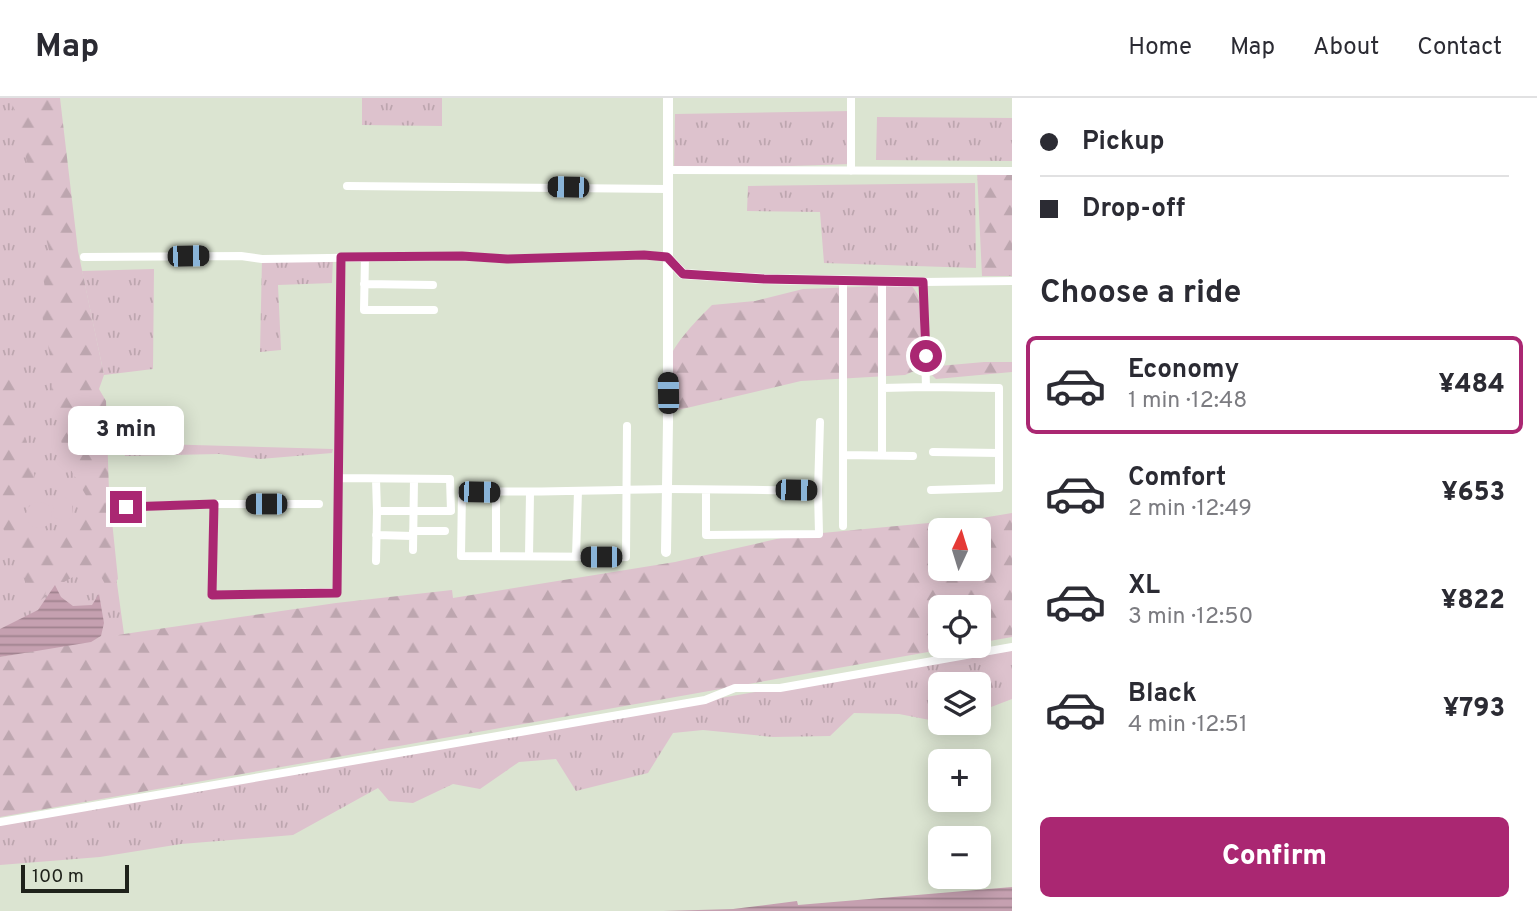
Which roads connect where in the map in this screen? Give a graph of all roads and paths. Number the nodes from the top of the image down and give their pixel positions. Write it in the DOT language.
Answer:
graph roads {
  1 [pos="668,98"];
  2 [pos="851,98"];
  3 [pos="668,170"];
  4 [pos="851,171"];
  5 [pos="1012,171"];
  6 [pos="348,186"];
  7 [pos="668,189"];
  8 [pos="85,257"];
  9 [pos="341,257"];
  10 [pos="365,257"];
  11 [pos="667,257"];
  12 [pos="843,281"];
  13 [pos="1012,281"];
  14 [pos="882,282"];
  15 [pos="923,282"];
  16 [pos="365,284"];
  17 [pos="433,285"];
  18 [pos="434,310"];
  19 [pos="926,387"];
  20 [pos="883,388"];
  21 [pos="820,422"];
  22 [pos="627,426"];
  23 [pos="933,452"];
  24 [pos="999,453"];
  25 [pos="882,454"];
  26 [pos="843,455"];
  27 [pos="913,456"];
  28 [pos="338,478"];
  29 [pos="376,479"];
  30 [pos="414,479"];
  31 [pos="666,489"];
  32 [pos="706,489"];
  33 [pos="627,490"];
  34 [pos="931,490"];
  35 [pos="578,491"];
  36 [pos="818,491"];
  37 [pos="496,492"];
  38 [pos="530,493"];
  39 [pos="214,504"];
  40 [pos="318,504"];
  41 [pos="126,507"];
  42 [pos="377,511"];
  43 [pos="414,511"];
  44 [pos="843,526"];
  45 [pos="445,531"];
  46 [pos="413,533"];
  47 [pos="376,535"];
  48 [pos="413,550"];
  49 [pos="666,552"];
  50 [pos="496,556"];
  51 [pos="529,556"];
  52 [pos="576,557"];
  53 [pos="376,561"];
  54 [pos="1012,647"];
  55 [pos="0,822"];
  1 -- 3 [label="street"];
  2 -- 4 [label="street"];
  3 -- 4 [label="street"];
  3 -- 7 [label="street"];
  4 -- 5 [label="street"];
  6 -- 7 [label="street"];
  7 -- 11 [label="street"];
  8 -- 9 [label="street"];
  9 -- 10 [label="street"];
  9 -- 28 [label="street"];
  10 -- 11 [label="street"];
  10 -- 16 [label="street"];
  11 -- 12 [label="street"];
  11 -- 31 [label="street"];
  12 -- 14 [label="street"];
  12 -- 26 [label="street"];
  13 -- 15 [label="street"];
  14 -- 15 [label="street"];
  14 -- 20 [label="street"];
  15 -- 19 [label="street"];
  16 -- 17 [label="street"];
  16 -- 18 [label="street"];
  19 -- 20 [label="street"];
  19 -- 24 [label="street"];
  20 -- 25 [label="street"];
  21 -- 36 [label="street"];
  22 -- 33 [label="street"];
  23 -- 24 [label="street"];
  24 -- 34 [label="street"];
  25 -- 26 [label="street"];
  25 -- 27 [label="street"];
  26 -- 44 [label="street"];
  28 -- 29 [label="street"];
  28 -- 39 [label="street"];
  29 -- 30 [label="street"];
  29 -- 42 [label="street"];
  30 -- 43 [label="street"];
  30 -- 43 [label="street"];
  31 -- 32 [label="street"];
  31 -- 33 [label="street"];
  31 -- 49 [label="street"];
  32 -- 36 [label="street"];
  32 -- 36 [label="street"];
  33 -- 35 [label="street"];
  33 -- 52 [label="street"];
  35 -- 38 [label="street"];
  35 -- 52 [label="street"];
  37 -- 38 [label="street"];
  37 -- 50 [label="street"];
  37 -- 50 [label="street"];
  38 -- 51 [label="street"];
  39 -- 40 [label="street"];
  39 -- 41 [label="street"];
  42 -- 43 [label="street"];
  42 -- 47 [label="street"];
  43 -- 46 [label="street"];
  45 -- 46 [label="street"];
  46 -- 47 [label="street"];
  46 -- 48 [label="street"];
  47 -- 53 [label="street"];
  50 -- 51 [label="street"];
  51 -- 52 [label="street"];
  54 -- 55 [label="street"];
}
